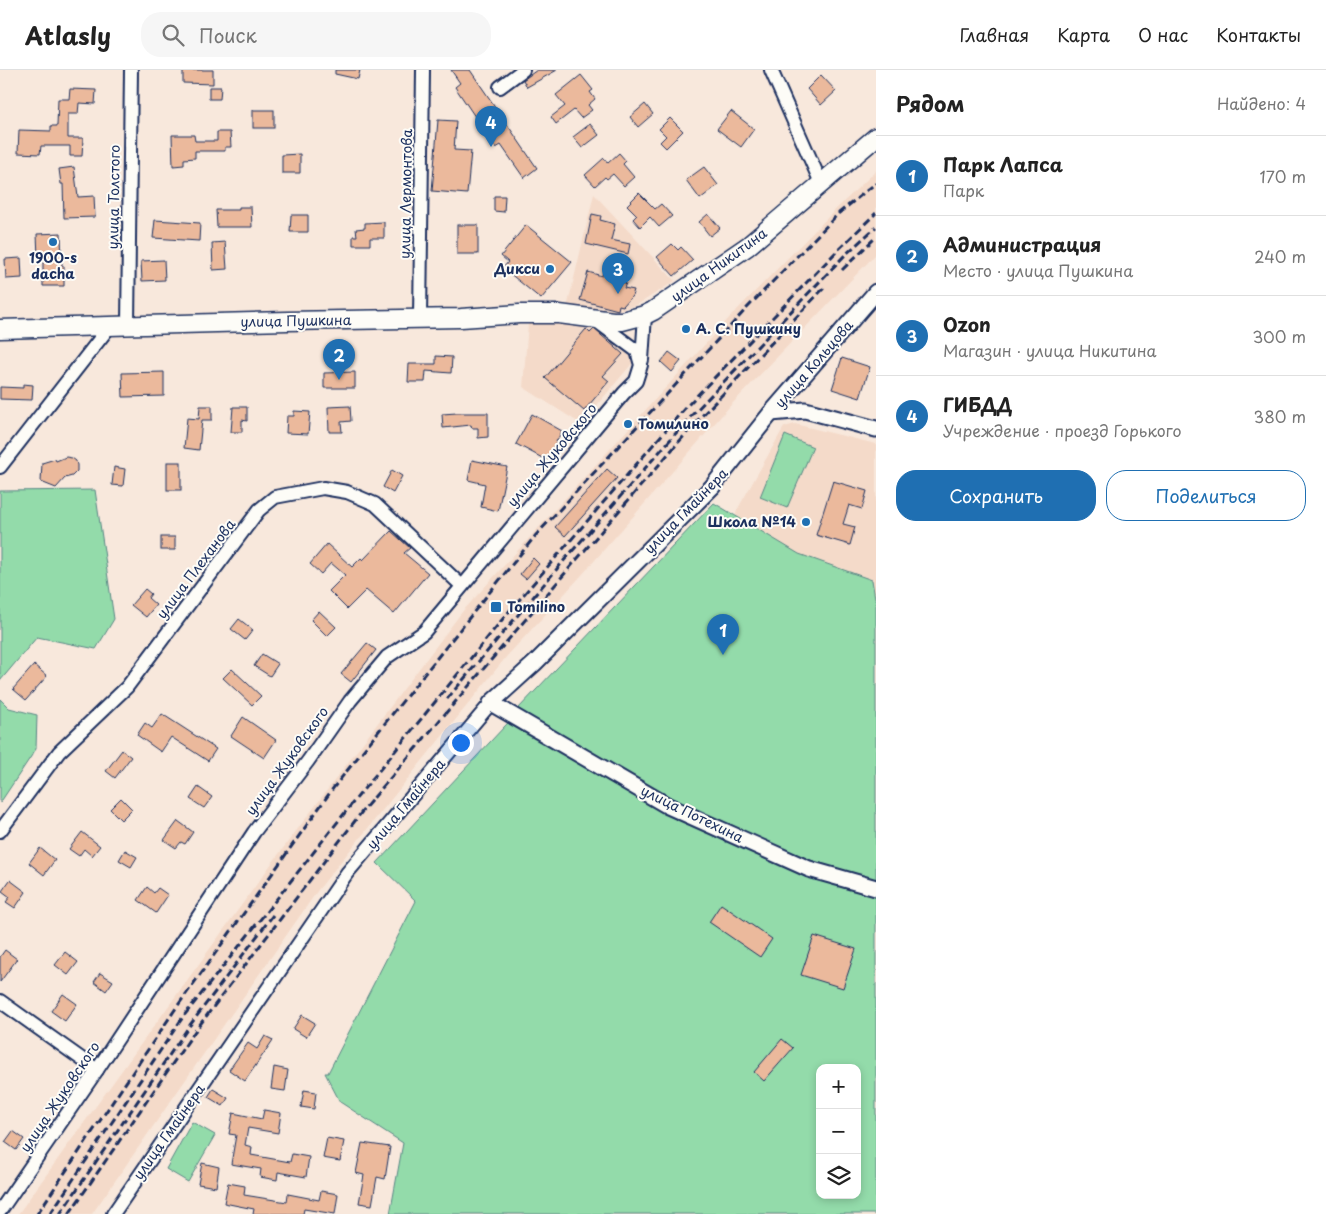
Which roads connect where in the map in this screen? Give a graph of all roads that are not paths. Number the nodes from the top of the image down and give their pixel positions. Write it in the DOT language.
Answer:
graph roads {
  1 [pos="131,70"];
  2 [pos="422,70"];
  3 [pos="523,70"];
  4 [pos="772,70"];
  5 [pos="500,87"];
  6 [pos="876,137"];
  7 [pos="821,183"];
  8 [pos="876,292"];
  9 [pos="645,315"];
  10 [pos="420,318"];
  11 [pos="593,318"];
  12 [pos="119,325"];
  13 [pos="0,329"];
  14 [pos="641,365"];
  15 [pos="771,413"];
  16 [pos="876,429"];
  17 [pos="0,467"];
  18 [pos="462,586"];
  19 [pos="492,703"];
  20 [pos="0,831"];
  21 [pos="876,888"];
  22 [pos="0,1001"];
  23 [pos="96,1070"];
  24 [pos="0,1210"];
  25 [pos="113,1214"];
  1 -- 12 [label="street, улица Толстого"];
  2 -- 10 [label="street, улица Лермонтова"];
  3 -- 5 [label="street"];
  4 -- 7 [label="street"];
  6 -- 7 [label="main road, улица Никитина"];
  7 -- 9 [label="main road, улица Никитина"];
  8 -- 15 [label="street, улица Кольцова"];
  9 -- 11 [label="main road, улица Никитина"];
  9 -- 14 [label="street, улица Жуковского"];
  10 -- 11 [label="main road, улица Пушкина"];
  10 -- 12 [label="main road, улица Пушкина"];
  11 -- 14 [label="street"];
  12 -- 13 [label="main road, улица Пушкина"];
  12 -- 17 [label="street"];
  14 -- 18 [label="street, улица Жуковского"];
  15 -- 16 [label="street"];
  15 -- 19 [label="street, улица Гмайнера"];
  18 -- 20 [label="street, улица Плеханова"];
  18 -- 23 [label="street, улица Жуковского"];
  19 -- 21 [label="street, улица Потехина"];
  19 -- 25 [label="street, улица Гмайнера"];
  22 -- 23 [label="street"];
  23 -- 24 [label="street, улица Жуковского"];
}
